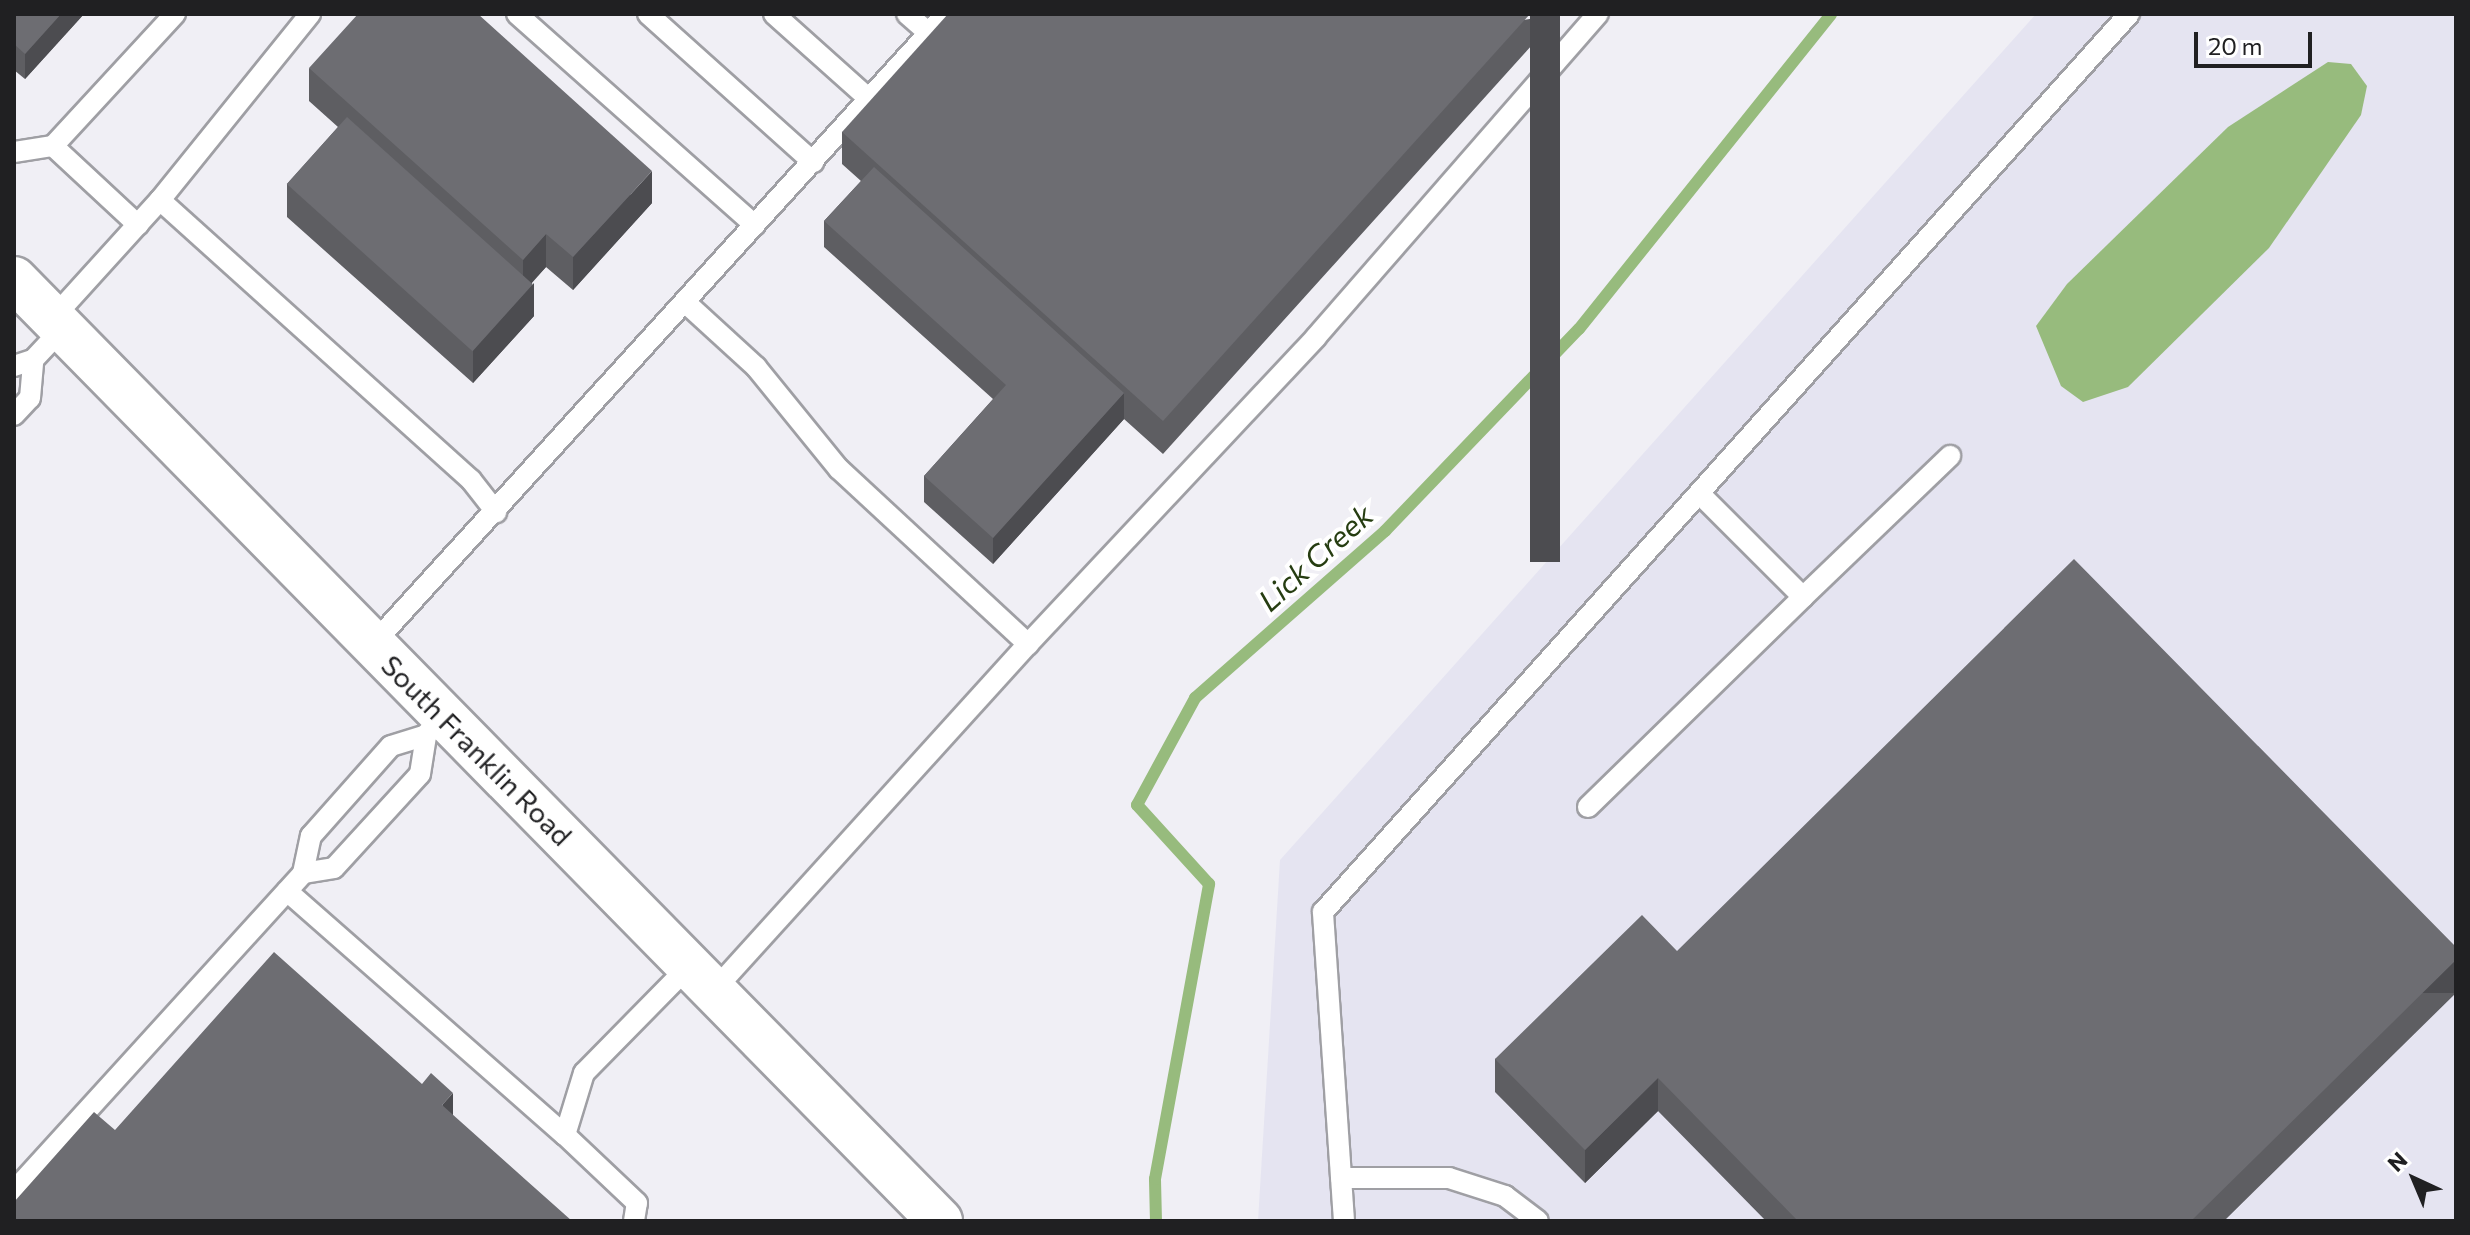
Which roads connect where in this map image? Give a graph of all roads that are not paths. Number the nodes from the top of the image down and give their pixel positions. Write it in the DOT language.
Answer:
graph roads {
  1 [pos="175,14"];
  2 [pos="310,14"];
  3 [pos="517,14"];
  4 [pos="648,14"];
  5 [pos="774,14"];
  6 [pos="907,14"];
  7 [pos="946,14"];
  8 [pos="1598,14"];
  9 [pos="2129,14"];
  10 [pos="929,33"];
  11 [pos="869,99"];
  12 [pos="53,146"];
  13 [pos="14,152"];
  14 [pos="813,162"];
  15 [pos="160,200"];
  16 [pos="138,225"];
  17 [pos="755,225"];
  18 [pos="14,279"];
  19 [pos="686,303"];
  20 [pos="40,343"];
  21 [pos="14,415"];
  22 [pos="1950,456"];
  23 [pos="1699,493"];
  24 [pos="496,512"];
  25 [pos="1803,597"];
  26 [pos="373,644"];
  27 [pos="1028,644"];
  28 [pos="435,725"];
  29 [pos="1588,807"];
  30 [pos="303,873"];
  31 [pos="287,891"];
  32 [pos="702,978"];
  33 [pos="565,1135"];
  34 [pos="1341,1178"];
  35 [pos="14,1191"];
  36 [pos="634,1221"];
  37 [pos="940,1221"];
  38 [pos="1344,1221"];
  39 [pos="1538,1221"];
  1 -- 12 [label="lane"];
  2 -- 15 [label="lane"];
  3 -- 17 [label="lane"];
  4 -- 14 [label="lane"];
  5 -- 11 [label="lane"];
  6 -- 10 [label="lane"];
  7 -- 10 [label="lane"];
  8 -- 27 [label="lane"];
  9 -- 23 [label="lane"];
  10 -- 11 [label="lane"];
  11 -- 14 [label="lane"];
  12 -- 13 [label="lane"];
  12 -- 16 [label="lane"];
  14 -- 17 [label="lane"];
  15 -- 16 [label="lane"];
  15 -- 24 [label="lane"];
  16 -- 20 [label="lane"];
  17 -- 19 [label="lane"];
  18 -- 20 [label="main road, South Franklin Road"];
  19 -- 24 [label="lane"];
  19 -- 27 [label="lane"];
  20 -- 21 [label="lane"];
  20 -- 26 [label="main road, South Franklin Road"];
  22 -- 25 [label="lane"];
  23 -- 25 [label="lane"];
  23 -- 34 [label="lane"];
  24 -- 26 [label="lane"];
  25 -- 29 [label="lane"];
  26 -- 28 [label="main road, South Franklin Road"];
  27 -- 32 [label="lane"];
  28 -- 30 [label="lane"];
  28 -- 30 [label="lane"];
  28 -- 32 [label="main road, South Franklin Road"];
  30 -- 31 [label="lane"];
  31 -- 33 [label="lane"];
  31 -- 35 [label="lane"];
  32 -- 33 [label="lane"];
  32 -- 37 [label="main road, South Franklin Road"];
  33 -- 36 [label="lane"];
  34 -- 38 [label="lane"];
  34 -- 39 [label="lane"];
}
